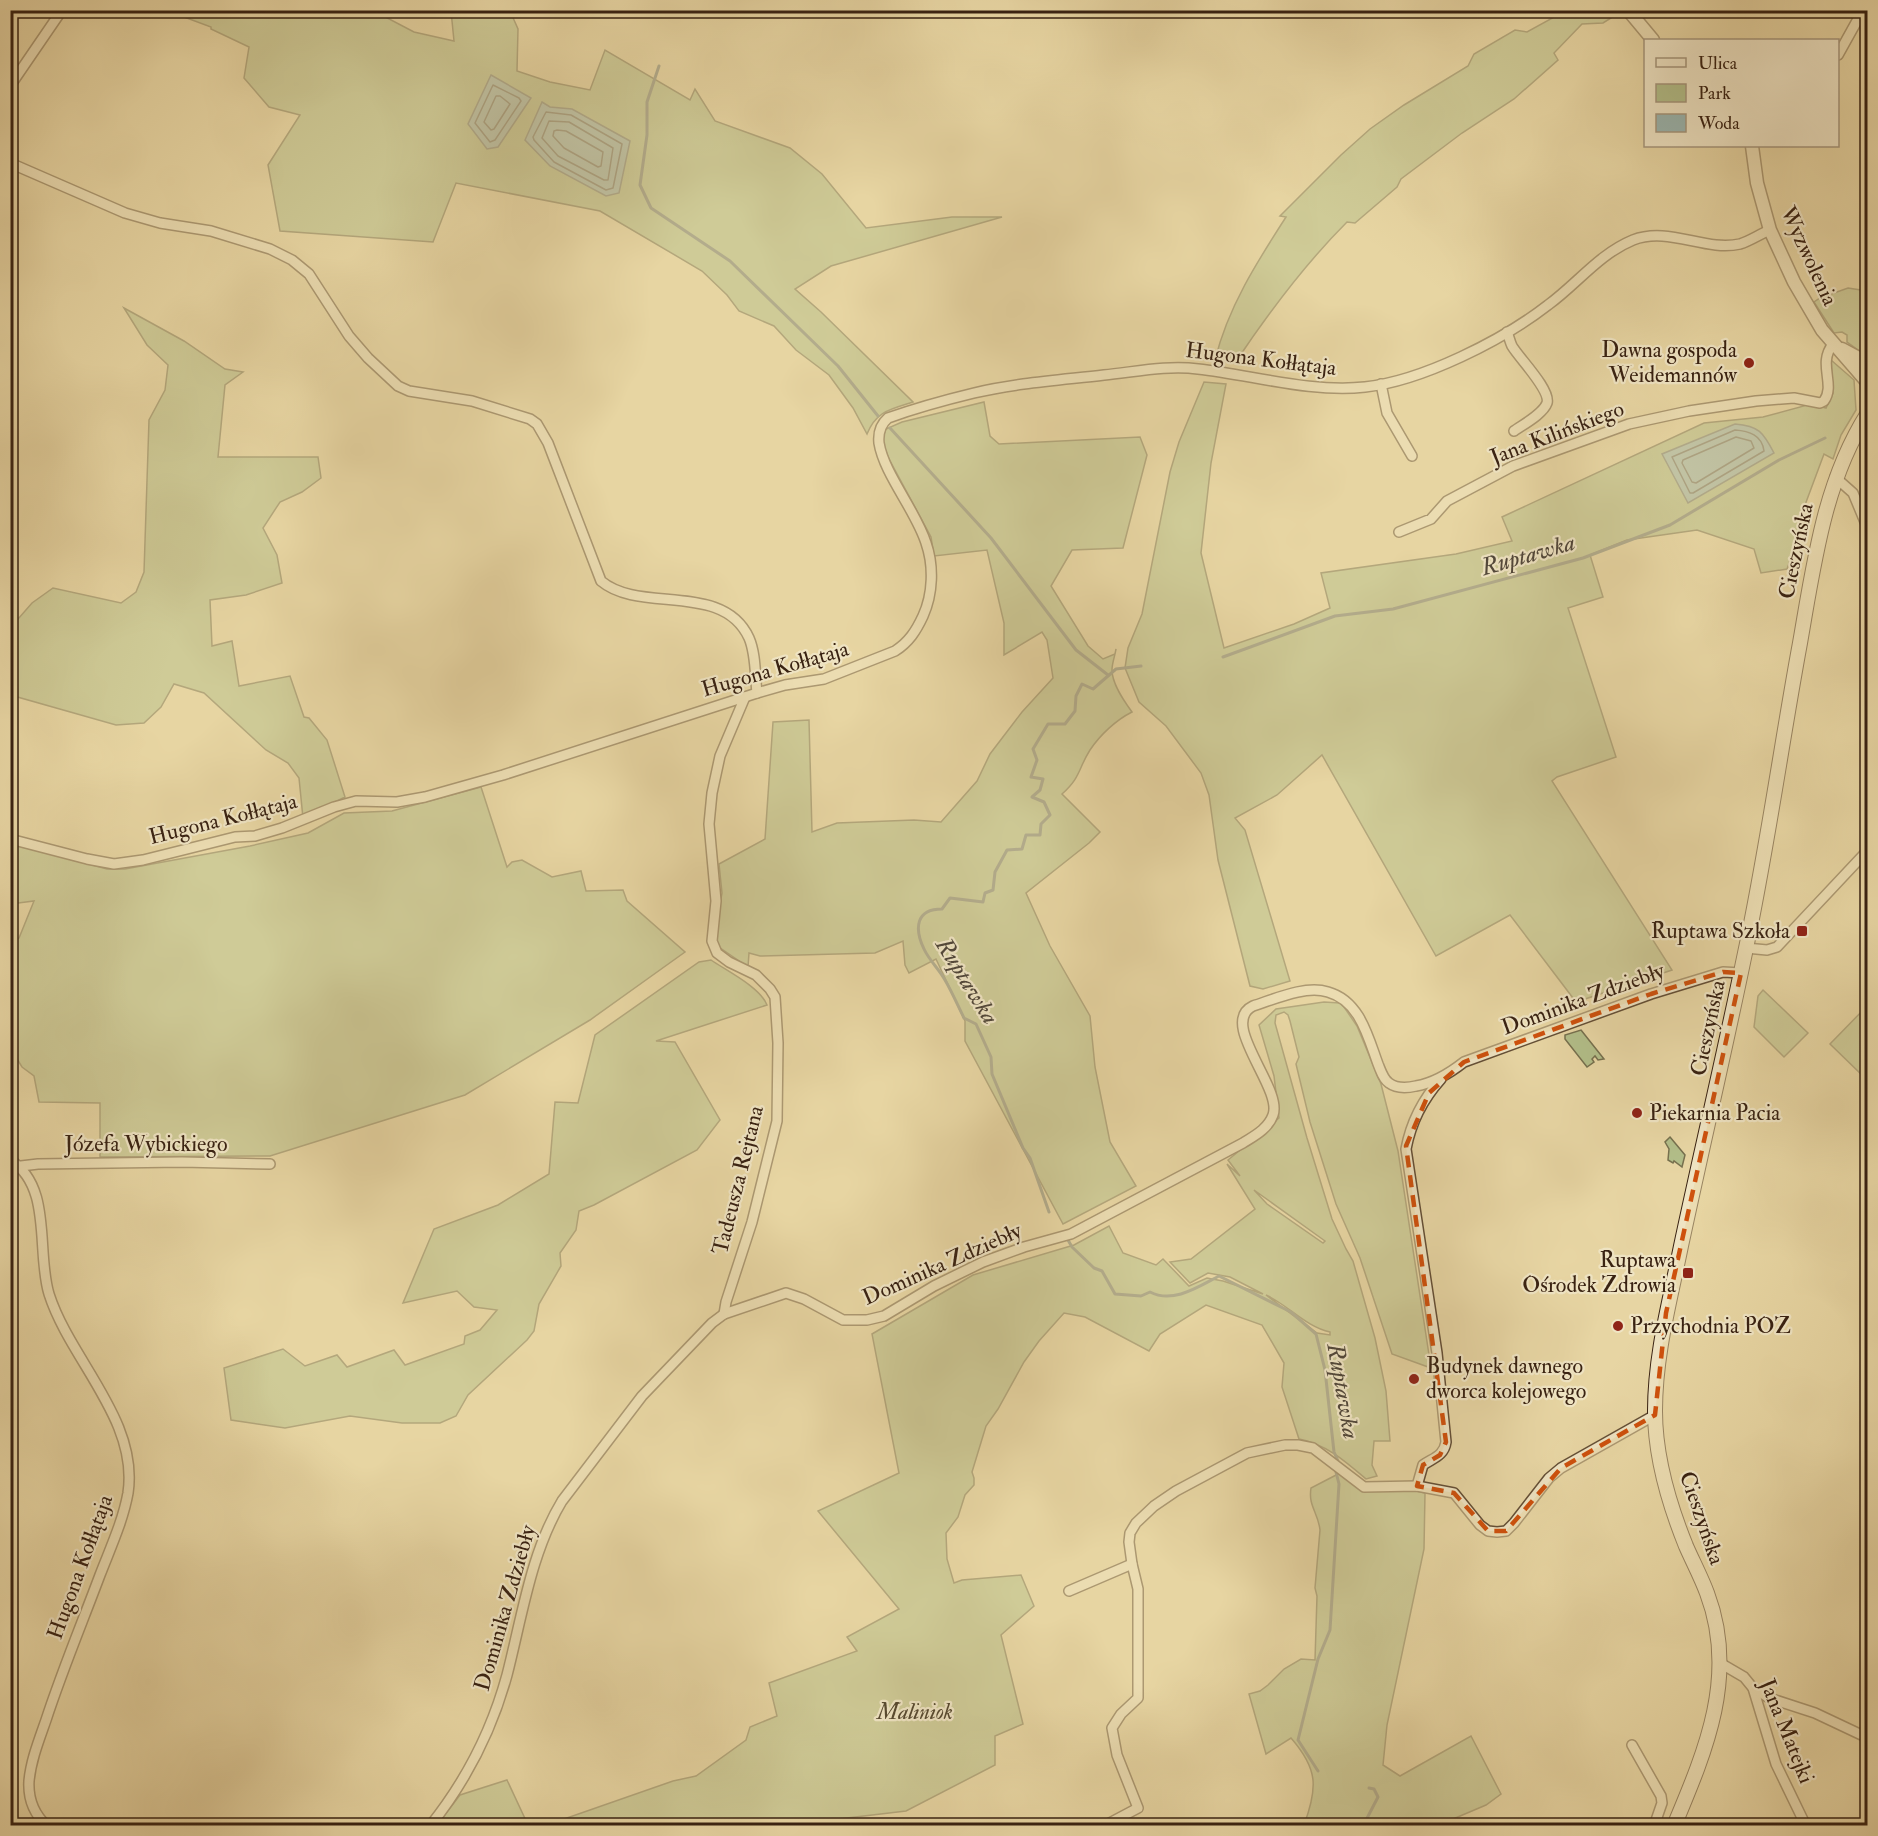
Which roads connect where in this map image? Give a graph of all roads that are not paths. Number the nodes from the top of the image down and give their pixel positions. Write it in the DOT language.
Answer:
graph roads {
  1 [pos="62,10"];
  2 [pos="1628,10"];
  3 [pos="1863,10"];
  4 [pos="1652,39"];
  5 [pos="1839,53"];
  6 [pos="10,86"];
  7 [pos="1752,147"];
  8 [pos="10,163"];
  9 [pos="1770,230"];
  10 [pos="1507,332"];
  11 [pos="1833,344"];
  12 [pos="1868,363"];
  13 [pos="1868,383"];
  14 [pos="1381,384"];
  15 [pos="1868,413"];
  16 [pos="1514,431"];
  17 [pos="1412,456"];
  18 [pos="1835,477"];
  19 [pos="1868,529"];
  20 [pos="1399,532"];
  21 [pos="757,693"];
  22 [pos="745,697"];
  23 [pos="10,839"];
  24 [pos="1868,850"];
  25 [pos="1746,948"];
  26 [pos="1741,973"];
  27 [pos="1444,1076"];
  28 [pos="10,1160"];
  29 [pos="270,1164"];
  30 [pos="21,1166"];
  31 [pos="724,1314"];
  32 [pos="1655,1415"];
  33 [pos="1417,1486"];
  34 [pos="1132,1564"];
  35 [pos="1069,1591"];
  36 [pos="1720,1663"];
  37 [pos="1753,1688"];
  38 [pos="1868,1738"];
  39 [pos="1632,1744"];
  40 [pos="47,1826"];
  41 [pos="430,1826"];
  42 [pos="1104,1826"];
  43 [pos="1654,1826"];
  44 [pos="1674,1826"];
  45 [pos="1806,1826"];
  1 -- 6 [label="street"];
  2 -- 4 [label="street"];
  3 -- 5 [label="street"];
  7 -- 9 [label="street, Wyzwolenia"];
  8 -- 21 [label="street"];
  9 -- 10 [label="street, Hugona Kołłątaja"];
  9 -- 11 [label="street, Wyzwolenia"];
  10 -- 14 [label="street, Hugona Kołłątaja"];
  10 -- 16 [label="street"];
  11 -- 12 [label="street, Wyzwolenia"];
  11 -- 13 [label="street, Wyzwolenia"];
  11 -- 20 [label="street, Jana Kilińskiego"];
  14 -- 17 [label="street"];
  14 -- 21 [label="street, Hugona Kołłątaja"];
  15 -- 18 [label="main road, Cieszyńska"];
  18 -- 19 [label="street"];
  18 -- 25 [label="main road, Cieszyńska"];
  21 -- 22 [label="street, Hugona Kołłątaja"];
  22 -- 23 [label="street, Hugona Kołłątaja"];
  22 -- 31 [label="street, Tadeusza Rejtana"];
  24 -- 25 [label="street"];
  25 -- 26 [label="main road, Cieszyńska"];
  26 -- 27 [label="street, Dominika Zdziebły"];
  26 -- 32 [label="main road, Cieszyńska"];
  27 -- 31 [label="street, Dominika Zdziebły"];
  27 -- 33 [label="street, Dominika Zdziebły"];
  28 -- 30 [label="street"];
  29 -- 30 [label="street, Józefa Wybickiego"];
  30 -- 40 [label="street, Hugona Kołłątaja"];
  31 -- 41 [label="street, Dominika Zdziebły"];
  32 -- 33 [label="street"];
  32 -- 36 [label="main road, Cieszyńska"];
  33 -- 34 [label="street"];
  34 -- 35 [label="street"];
  34 -- 42 [label="street"];
  36 -- 37 [label="street, Jana Matejki"];
  36 -- 44 [label="main road, Cieszyńska"];
  37 -- 38 [label="street"];
  37 -- 45 [label="street, Jana Matejki"];
  39 -- 43 [label="street"];
}
